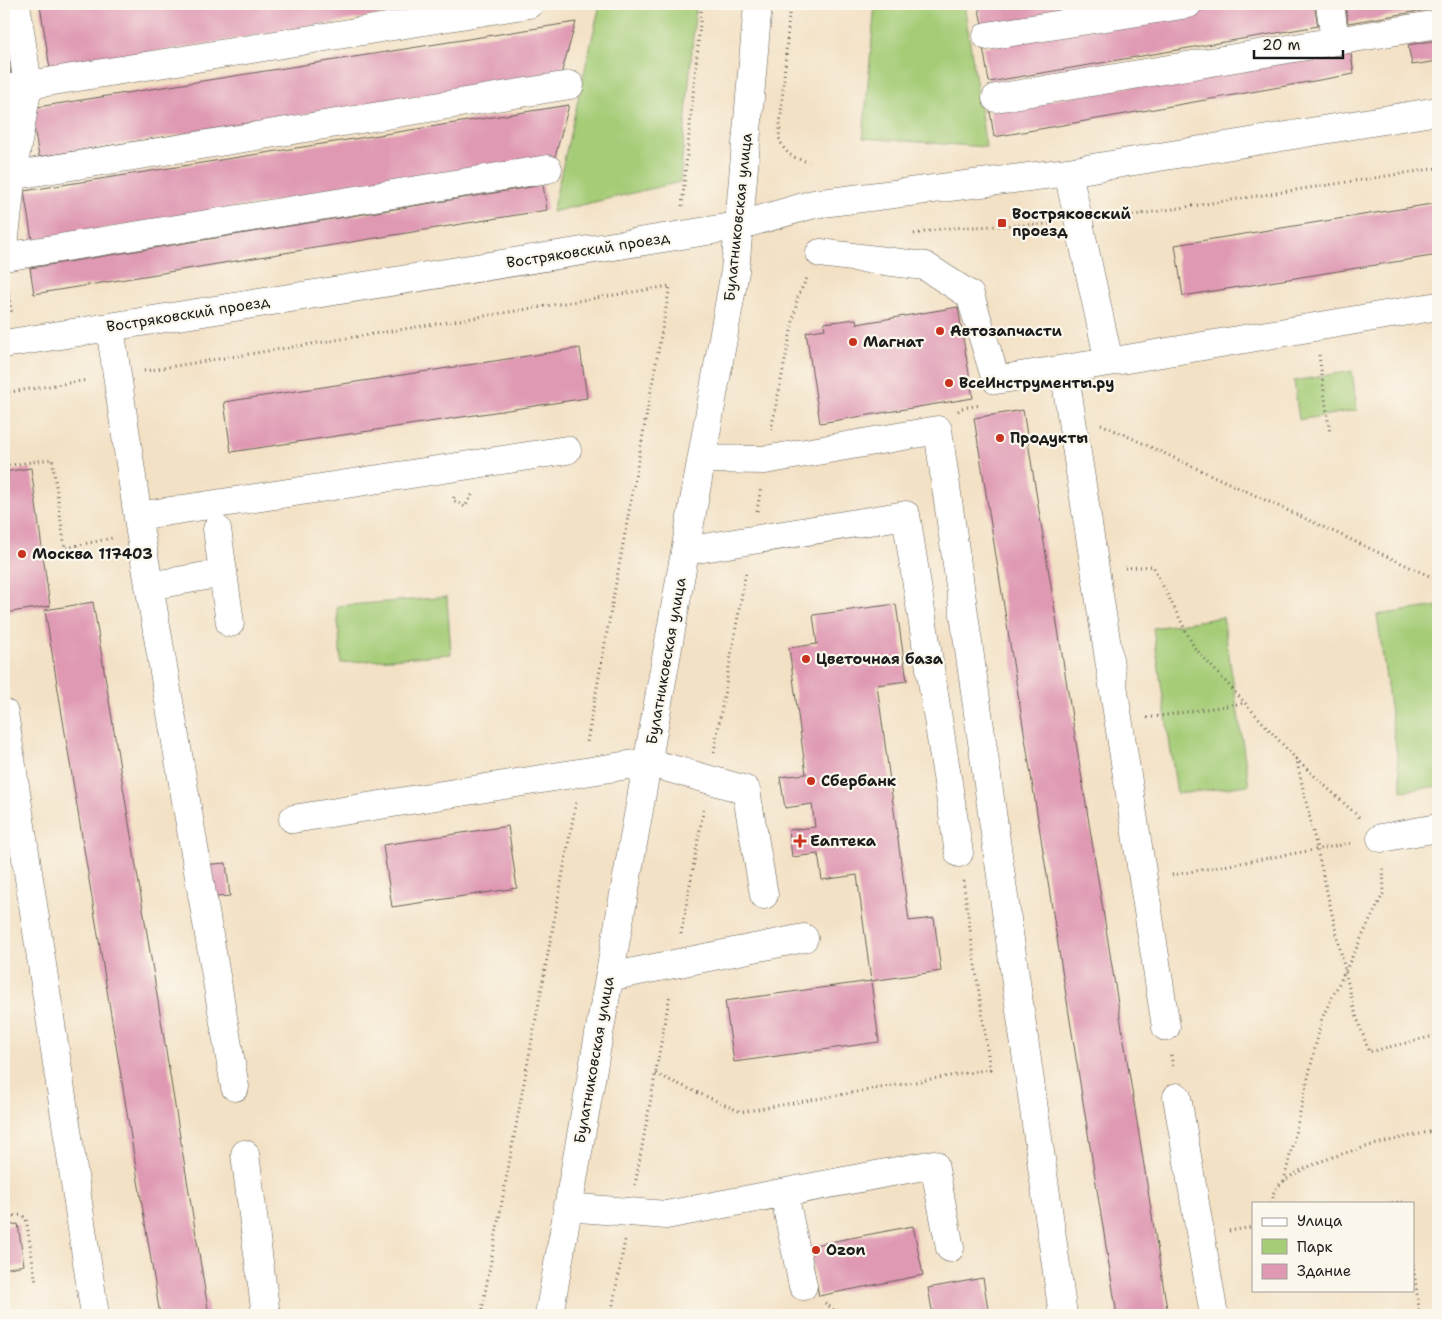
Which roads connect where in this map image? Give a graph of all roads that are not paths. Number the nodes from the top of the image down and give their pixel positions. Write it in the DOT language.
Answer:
graph roads {
  1 [pos="16,4"];
  2 [pos="529,4"];
  3 [pos="758,4"];
  4 [pos="1188,4"];
  5 [pos="1330,4"];
  6 [pos="1438,24"];
  7 [pos="987,36"];
  8 [pos="1335,41"];
  9 [pos="570,85"];
  10 [pos="16,87"];
  11 [pos="996,98"];
  12 [pos="1438,111"];
  13 [pos="548,169"];
  14 [pos="1068,172"];
  15 [pos="8,176"];
  16 [pos="738,226"];
  17 [pos="4,245"];
  18 [pos="820,253"];
  19 [pos="5,269"];
  20 [pos="1438,306"];
  21 [pos="110,327"];
  22 [pos="11,343"];
  23 [pos="1109,362"];
  24 [pos="1064,369"];
  25 [pos="567,450"];
  26 [pos="702,459"];
  27 [pos="139,524"];
  28 [pos="217,529"];
  29 [pos="685,551"];
  30 [pos="223,573"];
  31 [pos="149,586"];
  32 [pos="230,623"];
  33 [pos="4,713"];
  34 [pos="647,762"];
  35 [pos="293,819"];
  36 [pos="1438,828"];
  37 [pos="1381,838"];
  38 [pos="959,853"];
  39 [pos="764,895"];
  40 [pos="804,938"];
  41 [pos="608,977"];
  42 [pos="1166,1027"];
  43 [pos="234,1088"];
  44 [pos="1177,1097"];
  45 [pos="245,1154"];
  46 [pos="784,1193"];
  47 [pos="568,1207"];
  48 [pos="950,1248"];
  49 [pos="803,1286"];
  50 [pos="95,1315"];
  51 [pos="266,1315"];
  52 [pos="549,1315"];
  53 [pos="1063,1315"];
  54 [pos="1214,1315"];
  1 -- 10 [label="street"];
  2 -- 10 [label="street"];
  3 -- 16 [label="street, Булатниковская улица"];
  4 -- 7 [label="street"];
  5 -- 8 [label="street"];
  6 -- 8 [label="street"];
  8 -- 11 [label="street"];
  9 -- 15 [label="street"];
  10 -- 15 [label="street"];
  12 -- 14 [label="street, Востряковский проезд"];
  13 -- 19 [label="street"];
  14 -- 16 [label="street, Востряковский проезд"];
  14 -- 23 [label="street"];
  15 -- 17 [label="street"];
  16 -- 21 [label="street, Востряковский проезд"];
  16 -- 26 [label="street, Булатниковская улица"];
  18 -- 24 [label="street"];
  20 -- 23 [label="street"];
  21 -- 22 [label="street, Востряковский проезд"];
  21 -- 27 [label="street"];
  23 -- 24 [label="street"];
  24 -- 42 [label="street"];
  25 -- 27 [label="street"];
  26 -- 29 [label="street, Булатниковская улица"];
  26 -- 53 [label="street"];
  27 -- 31 [label="street"];
  28 -- 30 [label="street"];
  29 -- 34 [label="street, Булатниковская улица"];
  29 -- 38 [label="street"];
  30 -- 31 [label="street"];
  30 -- 32 [label="street"];
  31 -- 43 [label="street"];
  33 -- 50 [label="street"];
  34 -- 35 [label="street"];
  34 -- 39 [label="street"];
  34 -- 41 [label="street, Булатниковская улица"];
  36 -- 37 [label="street"];
  40 -- 41 [label="street"];
  41 -- 47 [label="street, Булатниковская улица"];
  44 -- 54 [label="street"];
  45 -- 51 [label="street"];
  46 -- 47 [label="street"];
  46 -- 48 [label="street"];
  46 -- 49 [label="street"];
  47 -- 52 [label="street, Булатниковская улица"];
}
